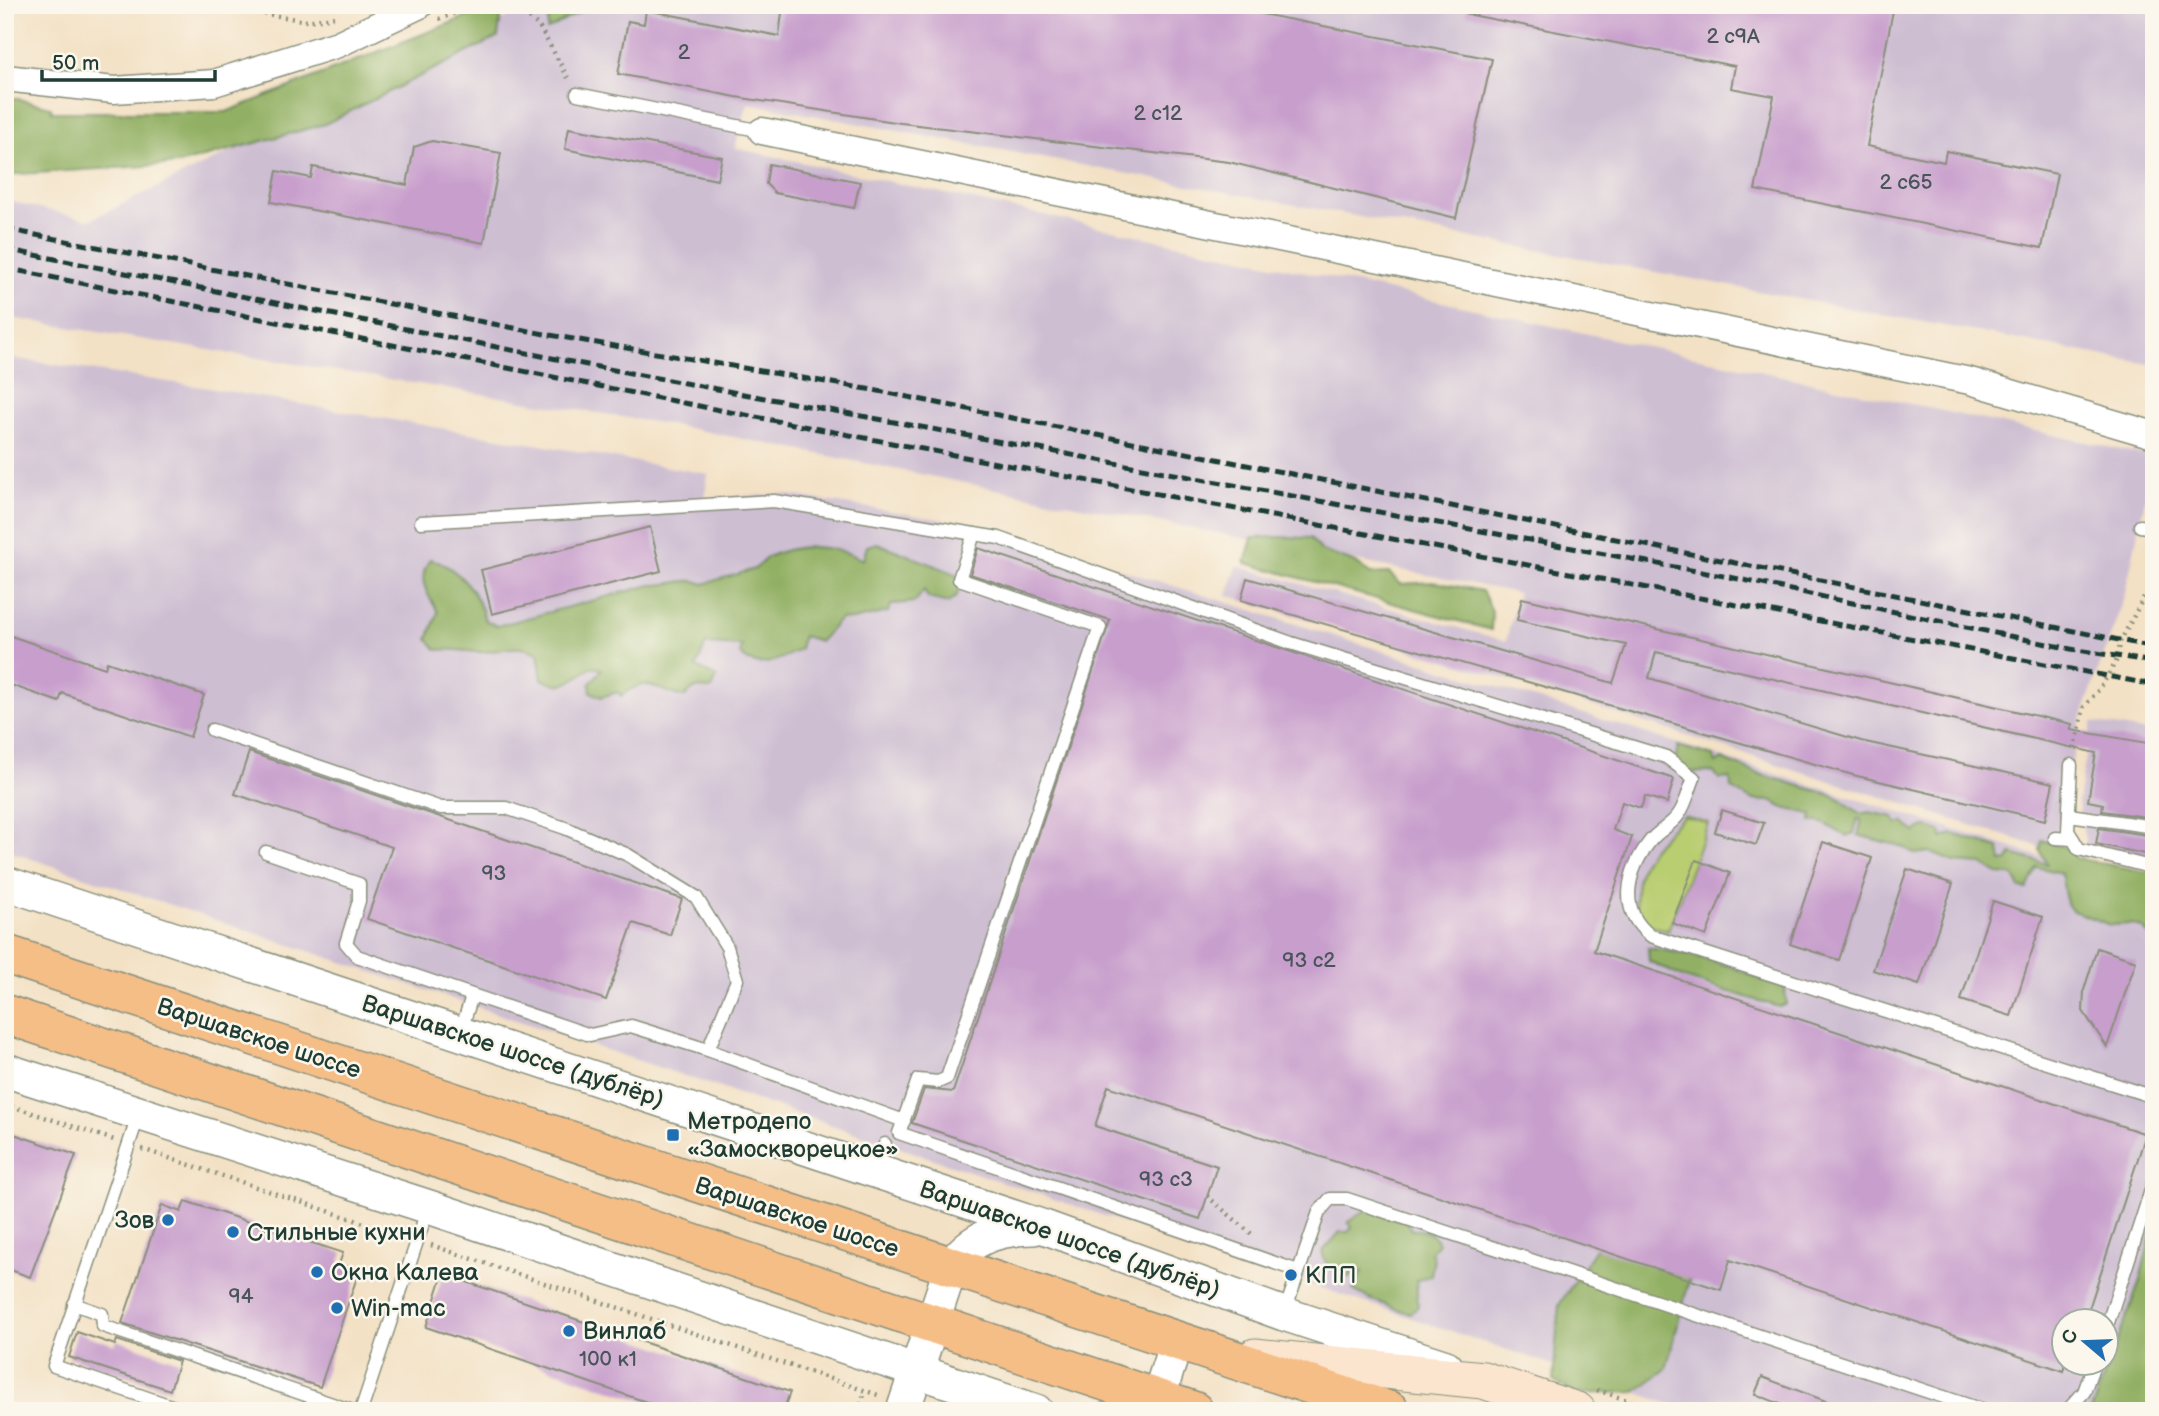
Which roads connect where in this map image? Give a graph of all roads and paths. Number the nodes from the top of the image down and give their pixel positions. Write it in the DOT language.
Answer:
graph roads {
  1 [pos="215,5"];
  2 [pos="420,5"];
  3 [pos="513,5"];
  4 [pos="345,15"];
  5 [pos="5,78"];
  6 [pos="577,94"];
  7 [pos="762,131"];
  8 [pos="2154,435"];
  9 [pos="421,522"];
  10 [pos="974,534"];
  11 [pos="2154,578"];
  12 [pos="212,730"];
  13 [pos="2071,765"];
  14 [pos="2069,815"];
  15 [pos="2154,827"];
  16 [pos="2055,838"];
  17 [pos="2073,839"];
  18 [pos="266,852"];
  19 [pos="2154,868"];
  20 [pos="5,883"];
  21 [pos="5,954"];
  22 [pos="472,996"];
  23 [pos="5,1014"];
  24 [pos="460,1033"];
  25 [pos="708,1050"];
  26 [pos="5,1070"];
  27 [pos="2154,1097"];
  28 [pos="5,1104"];
  29 [pos="904,1121"];
  30 [pos="134,1129"];
  31 [pos="2154,1181"];
  32 [pos="1207,1195"];
  33 [pos="429,1207"];
  34 [pos="1044,1227"];
  35 [pos="418,1241"];
  36 [pos="951,1268"];
  37 [pos="1295,1270"];
  38 [pos="75,1304"];
  39 [pos="2113,1308"];
  40 [pos="1284,1314"];
  41 [pos="933,1322"];
  42 [pos="1195,1346"];
  43 [pos="916,1370"];
  44 [pos="2089,1378"];
  45 [pos="1483,1380"];
  46 [pos="865,1391"];
  47 [pos="1156,1405"];
  48 [pos="904,1407"];
  49 [pos="186,1411"];
  50 [pos="353,1411"];
  51 [pos="361,1411"];
  52 [pos="859,1411"];
  53 [pos="1036,1411"];
  54 [pos="1194,1411"];
  55 [pos="1390,1411"];
  56 [pos="1577,1411"];
  57 [pos="1986,1411"];
  58 [pos="2067,1411"];
  1 -- 4 [label="path"];
  2 -- 5 [label="street"];
  3 -- 6 [label="path"];
  6 -- 7 [label="lane"];
  7 -- 8 [label="street"];
  9 -- 10 [label="lane"];
  10 -- 27 [label="lane"];
  10 -- 29 [label="lane"];
  11 -- 13 [label="path"];
  12 -- 25 [label="lane"];
  13 -- 14 [label="lane"];
  14 -- 15 [label="lane"];
  14 -- 17 [label="lane"];
  16 -- 17 [label="lane"];
  17 -- 19 [label="lane"];
  18 -- 22 [label="lane"];
  20 -- 24 [label="street, Варшавское шоссе (дублёр)"];
  21 -- 36 [label="main road, Варшавское шоссе"];
  22 -- 24 [label="lane"];
  22 -- 25 [label="lane"];
  23 -- 41 [label="main road"];
  24 -- 34 [label="street, Варшавское шоссе (дублёр)"];
  25 -- 29 [label="lane"];
  26 -- 30 [label="street"];
  28 -- 30 [label="path"];
  29 -- 37 [label="lane"];
  30 -- 33 [label="street"];
  30 -- 35 [label="path"];
  30 -- 38 [label="lane"];
  31 -- 39 [label="lane"];
  32 -- 37 [label="path"];
  33 -- 35 [label="lane"];
  33 -- 43 [label="street"];
  34 -- 36 [label="street"];
  34 -- 40 [label="street, Варшавское шоссе (дублёр)"];
  35 -- 46 [label="path"];
  35 -- 51 [label="lane"];
  36 -- 41 [label="street"];
  36 -- 42 [label="main road, Варшавское шоссе"];
  37 -- 40 [label="lane"];
  37 -- 57 [label="lane"];
  38 -- 49 [label="lane"];
  38 -- 50 [label="lane"];
  40 -- 45 [label="street, Варшавское шоссе (дублёр)"];
  41 -- 43 [label="street"];
  41 -- 47 [label="main road"];
  42 -- 45 [label="main road"];
  42 -- 47 [label="street"];
  42 -- 55 [label="main road, Варшавское шоссе"];
  43 -- 48 [label="street"];
  43 -- 53 [label="street"];
  44 -- 58 [label="lane"];
  45 -- 56 [label="main road, Варшавское шоссе (дублёр)"];
  46 -- 48 [label="path"];
  46 -- 52 [label="path"];
  47 -- 54 [label="main road"];
}
